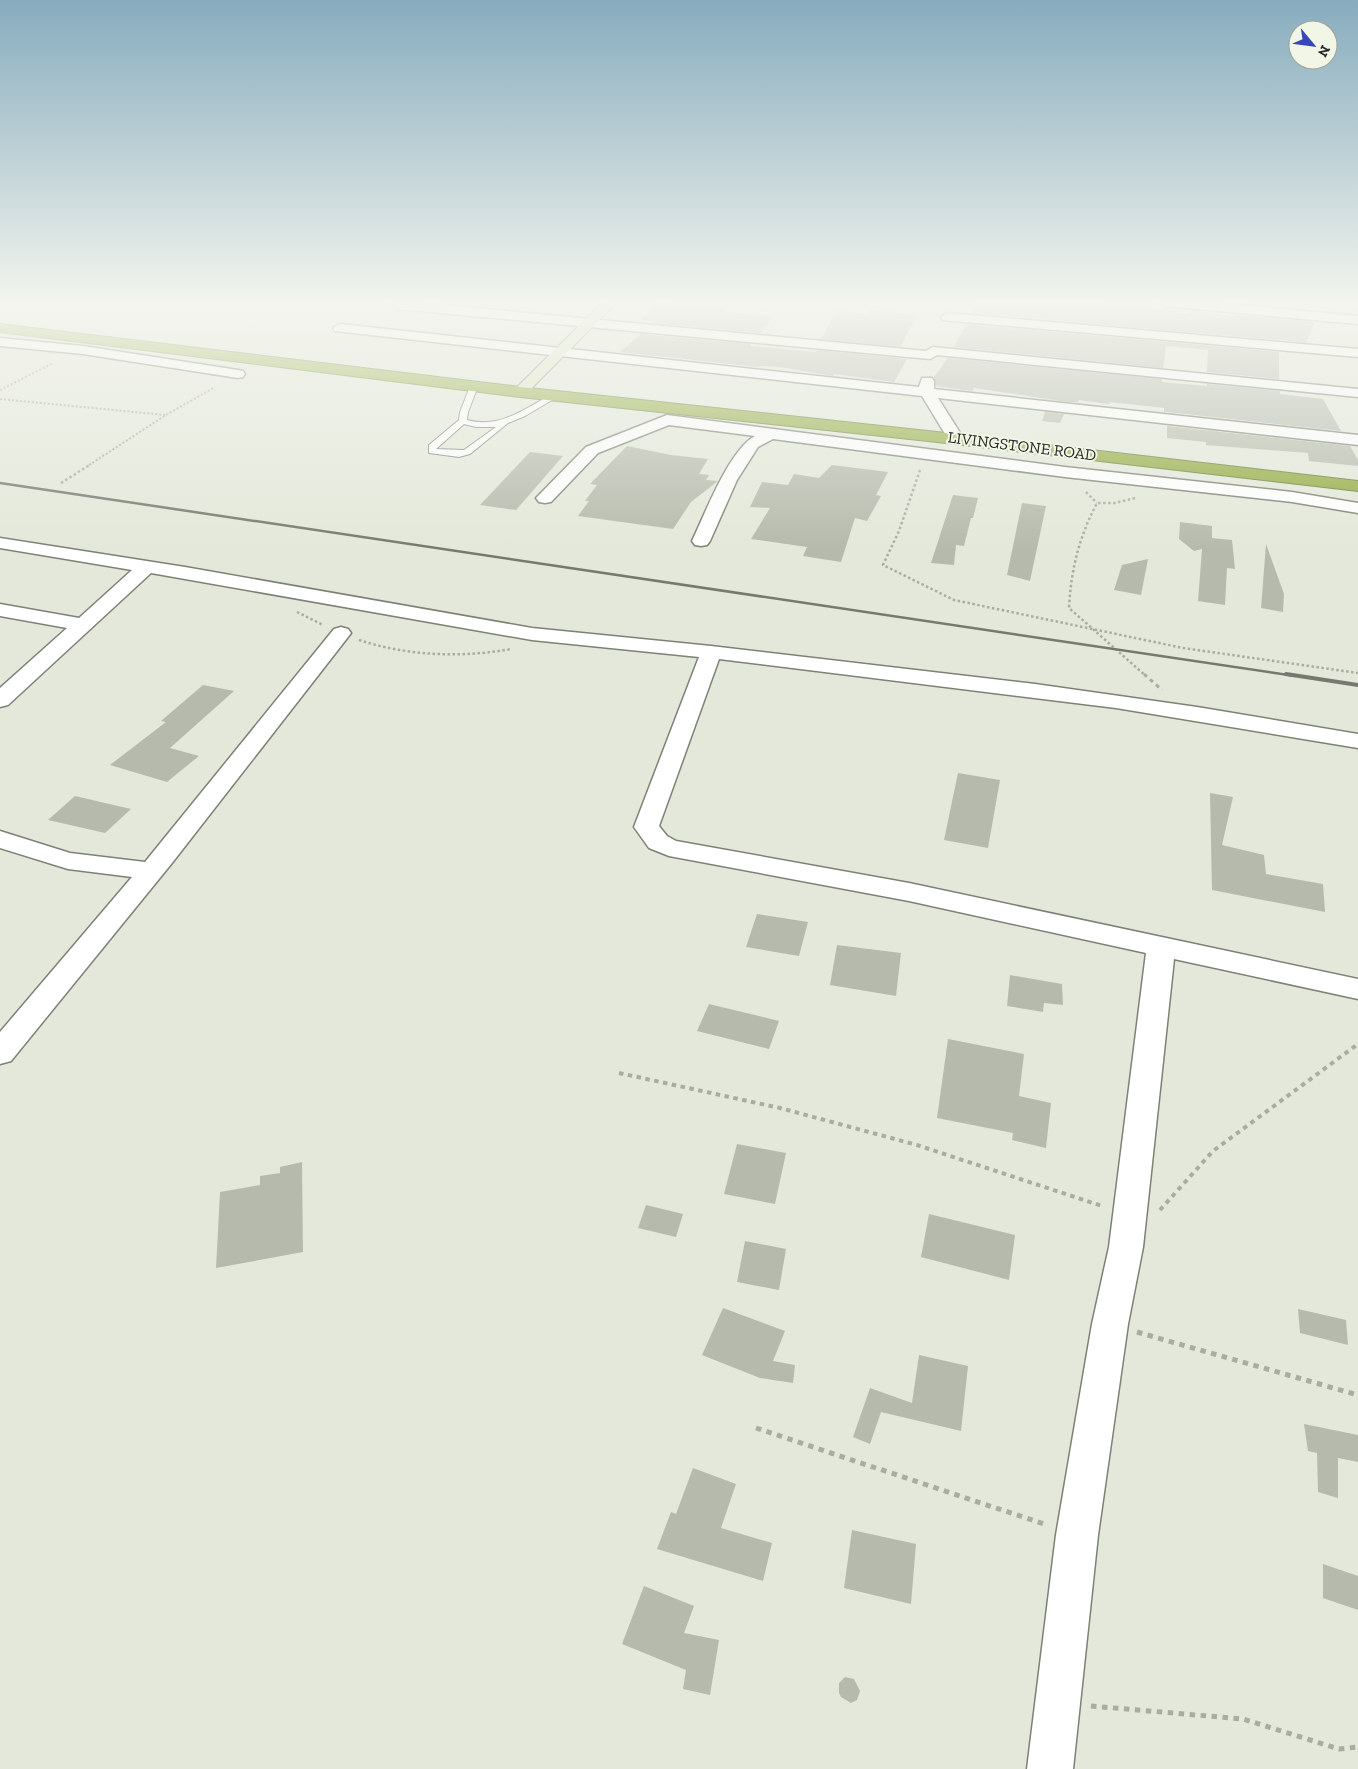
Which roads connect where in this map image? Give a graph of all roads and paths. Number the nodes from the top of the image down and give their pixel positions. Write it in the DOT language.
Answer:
graph roads {
  1 [pos="219,385"];
  2 [pos="462,385"];
  3 [pos="527,385"];
  4 [pos="863,385"];
  5 [pos="927,385"];
  6 [pos="1268,385"];
  7 [pos="474,386"];
  8 [pos="926,391"];
  9 [pos="520,392"];
  10 [pos="1358,393"];
  11 [pos="555,396"];
  12 [pos="0,398"];
  13 [pos="166,415"];
  14 [pos="463,421"];
  15 [pos="505,423"];
  16 [pos="770,434"];
  17 [pos="956,439"];
  18 [pos="1358,440"];
  19 [pos="931,454"];
  20 [pos="61,483"];
  21 [pos="1358,486"];
  22 [pos="1141,497"];
  23 [pos="545,498"];
  24 [pos="1358,508"];
  25 [pos="701,541"];
  26 [pos="0,543"];
  27 [pos="147,567"];
  28 [pos="0,610"];
  29 [pos="292,610"];
  30 [pos="83,624"];
  31 [pos="1092,628"];
  32 [pos="341,633"];
  33 [pos="514,649"];
  34 [pos="711,652"];
  35 [pos="1358,673"];
  36 [pos="0,700"];
  37 [pos="1189,713"];
  38 [pos="1358,741"];
  39 [pos="0,839"];
  40 [pos="151,871"];
  41 [pos="1161,946"];
  42 [pos="1358,989"];
  43 [pos="1358,1044"];
  44 [pos="0,1053"];
  45 [pos="619,1073"];
  46 [pos="1128,1231"];
  47 [pos="1110,1324"];
  48 [pos="1358,1395"];
  49 [pos="756,1428"];
  50 [pos="1077,1535"];
  51 [pos="1058,1703"];
  52 [pos="1358,1747"];
  53 [pos="1050,1769"];
  1 -- 13 [label="path"];
  2 -- 7 [label="highway, LIVINGSTONE ROAD"];
  3 -- 9 [label="street"];
  4 -- 8 [label="street"];
  5 -- 8 [label="street"];
  6 -- 10 [label="street"];
  7 -- 9 [label="highway, LIVINGSTONE ROAD"];
  7 -- 14 [label="lane"];
  8 -- 17 [label="street"];
  8 -- 18 [label="street"];
  9 -- 11 [label="highway, LIVINGSTONE ROAD"];
  11 -- 15 [label="lane"];
  11 -- 17 [label="highway, LIVINGSTONE ROAD"];
  12 -- 13 [label="path"];
  13 -- 20 [label="path"];
  14 -- 15 [label="lane"];
  14 -- 15 [label="lane"];
  16 -- 19 [label="street"];
  16 -- 23 [label="street"];
  16 -- 25 [label="street"];
  17 -- 21 [label="highway, LIVINGSTONE ROAD"];
  19 -- 24 [label="street"];
  19 -- 31 [label="path"];
  22 -- 31 [label="path"];
  26 -- 27 [label="street"];
  27 -- 30 [label="street"];
  27 -- 34 [label="street"];
  28 -- 30 [label="street"];
  29 -- 32 [label="path"];
  30 -- 36 [label="street"];
  31 -- 35 [label="path"];
  31 -- 37 [label="path"];
  32 -- 33 [label="path"];
  32 -- 40 [label="street"];
  34 -- 37 [label="street"];
  34 -- 41 [label="street"];
  37 -- 38 [label="street"];
  39 -- 40 [label="street"];
  40 -- 44 [label="street"];
  41 -- 42 [label="street"];
  41 -- 46 [label="street"];
  43 -- 46 [label="path"];
  45 -- 46 [label="path"];
  46 -- 47 [label="street"];
  47 -- 48 [label="path"];
  47 -- 50 [label="street"];
  49 -- 50 [label="path"];
  50 -- 51 [label="street"];
  51 -- 52 [label="path"];
  51 -- 53 [label="street"];
}
